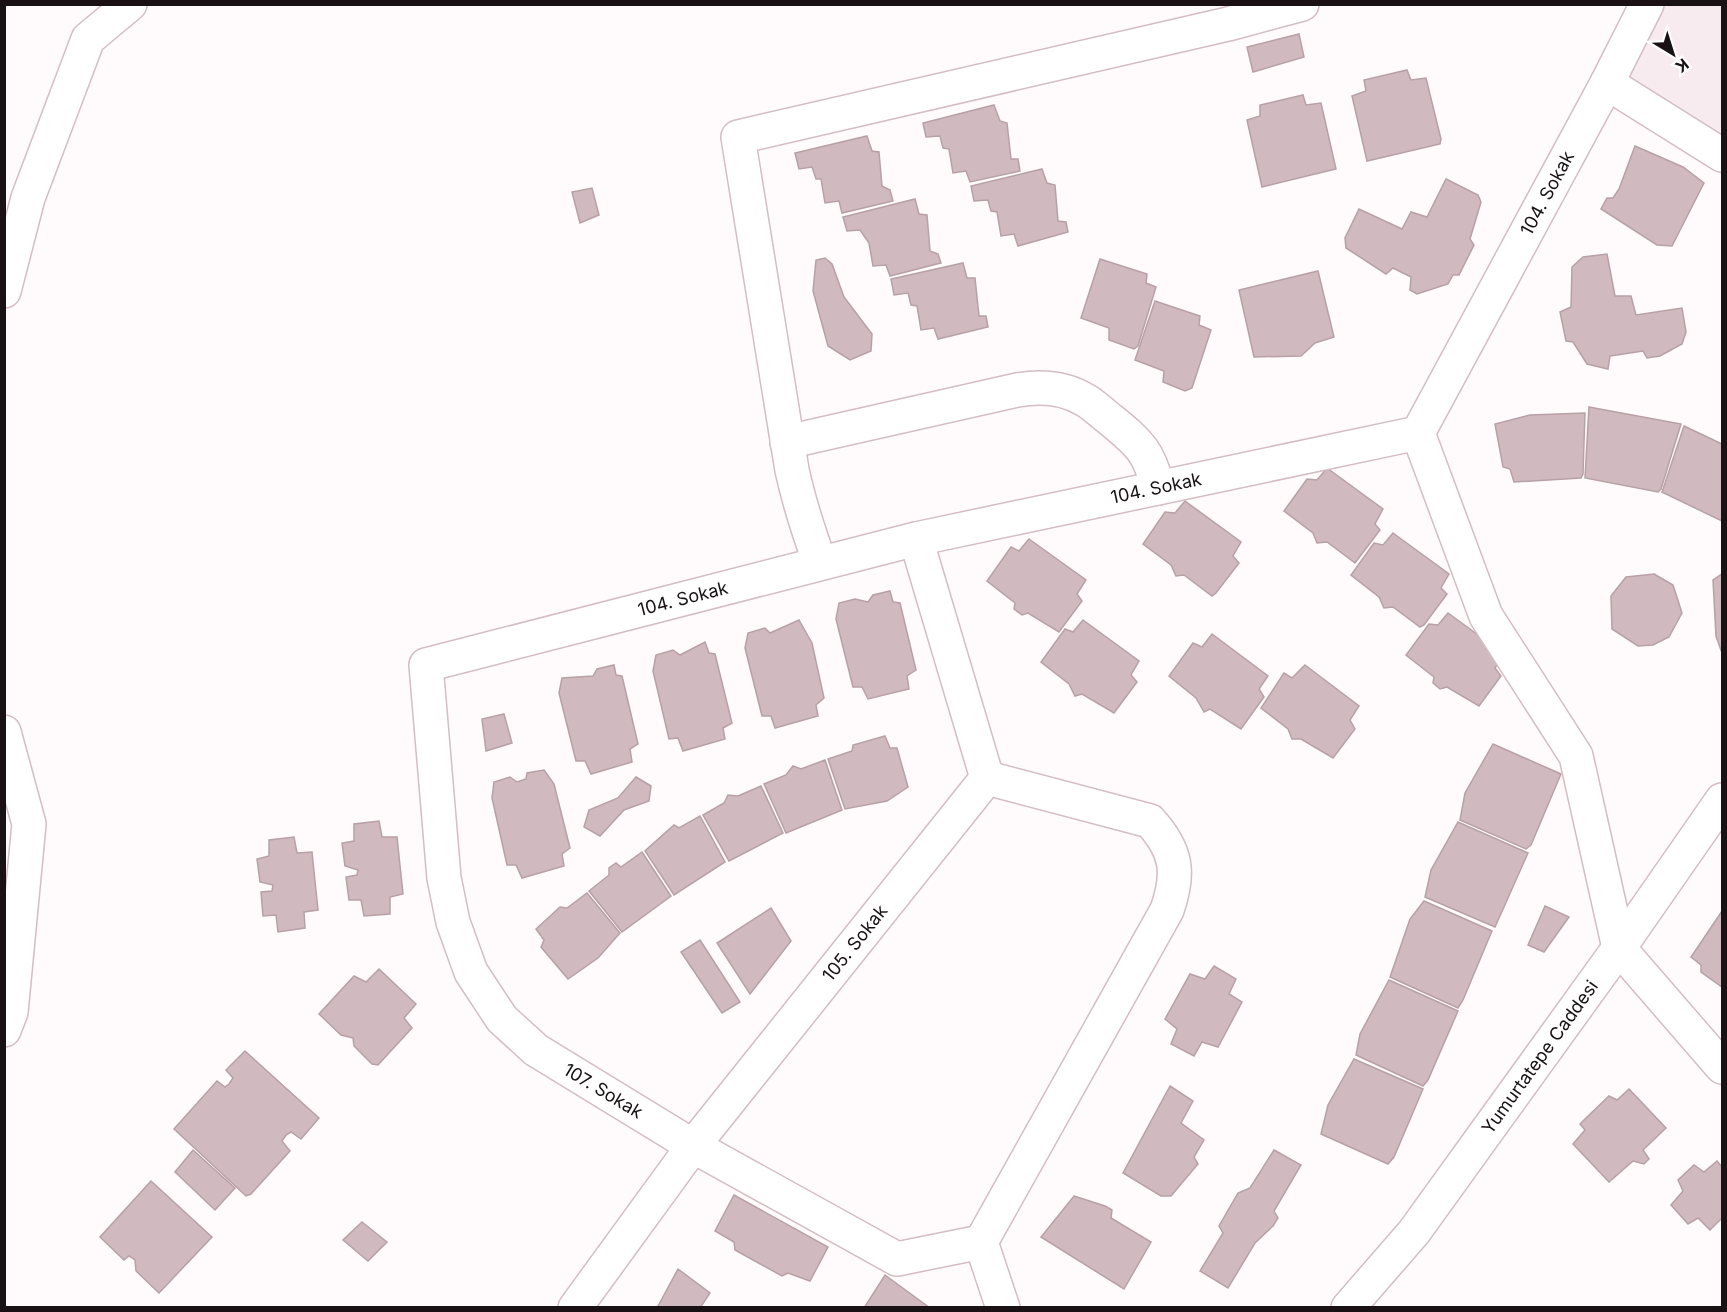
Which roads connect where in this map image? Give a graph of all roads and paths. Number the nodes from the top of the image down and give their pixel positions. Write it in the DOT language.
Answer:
graph roads {
  1 [pos="130,4"];
  2 [pos="1302,4"];
  3 [pos="1647,4"];
  4 [pos="1607,83"];
  5 [pos="1722,155"];
  6 [pos="4,291"];
  7 [pos="1418,433"];
  8 [pos="787,442"];
  9 [pos="1158,488"];
  10 [pos="916,539"];
  11 [pos="820,563"];
  12 [pos="426,665"];
  13 [pos="4,732"];
  14 [pos="987,778"];
  15 [pos="1722,800"];
  16 [pos="1619,948"];
  17 [pos="4,1030"];
  18 [pos="1722,1067"];
  19 [pos="693,1146"];
  20 [pos="981,1242"];
  21 [pos="575,1308"];
  22 [pos="1003,1308"];
  23 [pos="1348,1308"];
  1 -- 6 [label="street"];
  2 -- 8 [label="street"];
  3 -- 4 [label="street, 104. Sokak"];
  4 -- 5 [label="street"];
  4 -- 7 [label="street, 104. Sokak"];
  7 -- 9 [label="street, 104. Sokak"];
  7 -- 16 [label="street"];
  8 -- 9 [label="street"];
  8 -- 11 [label="street"];
  9 -- 10 [label="street, 104. Sokak"];
  10 -- 11 [label="street, 104. Sokak"];
  10 -- 14 [label="street"];
  11 -- 12 [label="street, 104. Sokak"];
  12 -- 19 [label="street, 107. Sokak"];
  13 -- 17 [label="street"];
  14 -- 19 [label="street, 105. Sokak"];
  14 -- 20 [label="street"];
  15 -- 16 [label="street, Yumurtatepe Caddesi"];
  16 -- 18 [label="street"];
  16 -- 23 [label="street, Yumurtatepe Caddesi"];
  19 -- 20 [label="street, 107. Sokak"];
  19 -- 21 [label="street, 105. Sokak"];
  20 -- 22 [label="street"];
}
